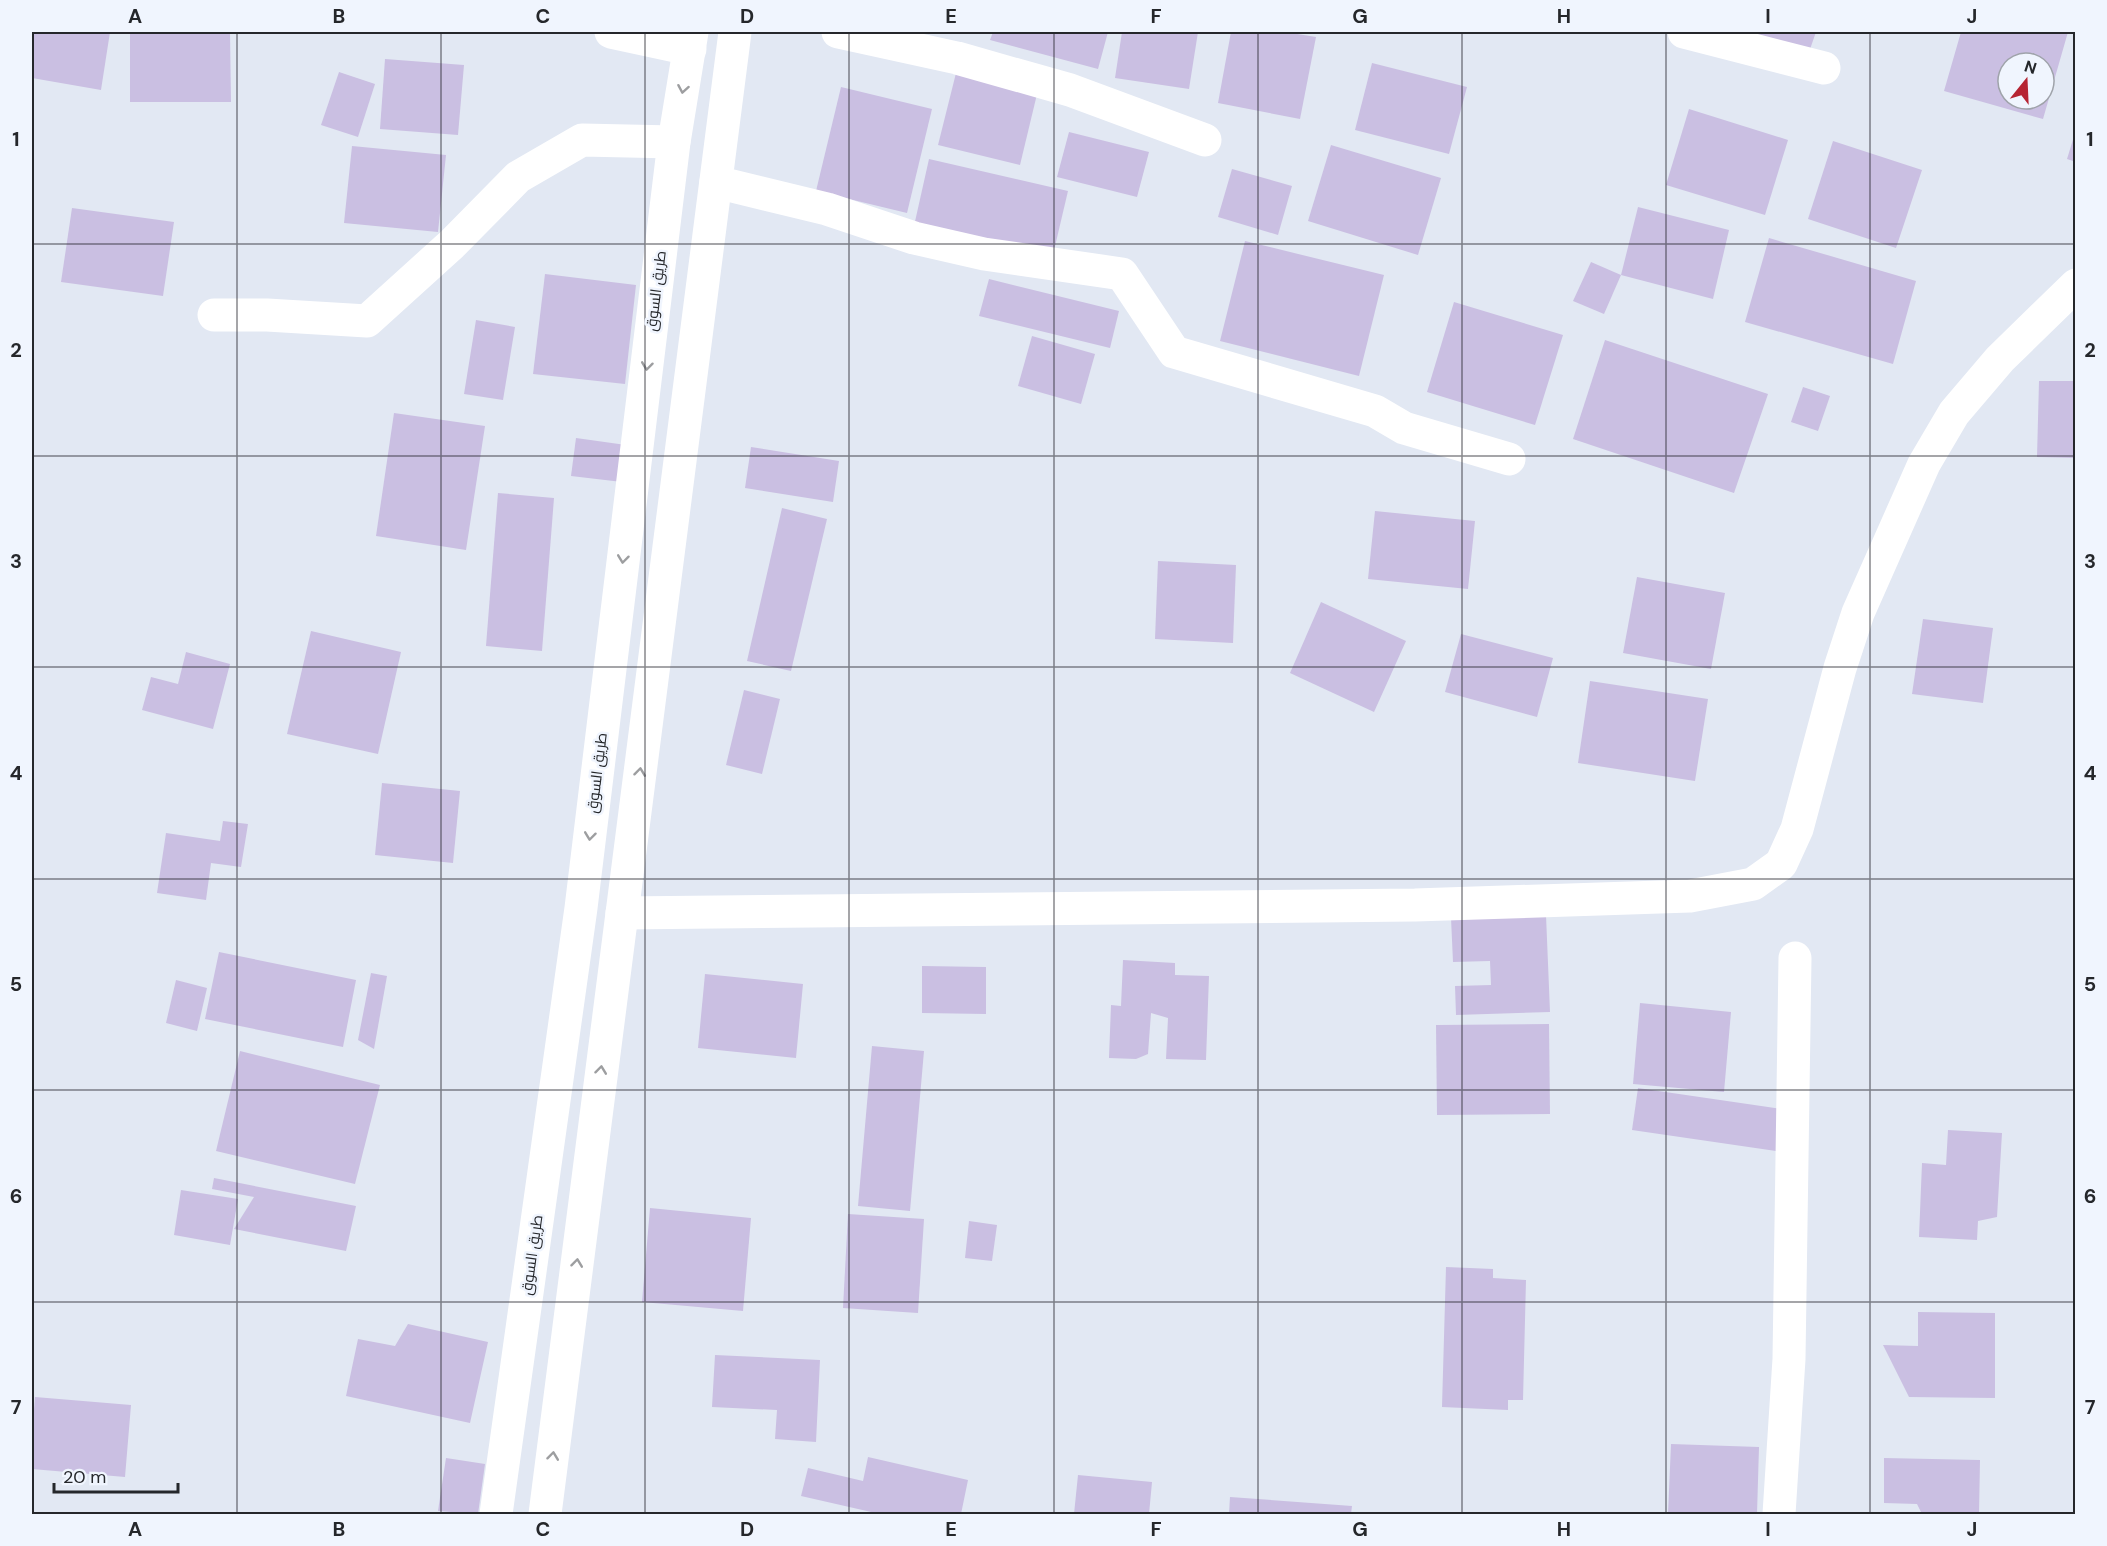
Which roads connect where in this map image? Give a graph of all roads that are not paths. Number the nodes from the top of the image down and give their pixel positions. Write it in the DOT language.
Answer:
graph roads {
  1 [pos="611,32"];
  2 [pos="735,32"];
  3 [pos="838,32"];
  4 [pos="1684,32"];
  5 [pos="691,40"];
  6 [pos="1824,68"];
  7 [pos="1205,140"];
  8 [pos="674,141"];
  9 [pos="716,182"];
  10 [pos="2076,285"];
  11 [pos="214,315"];
  12 [pos="1509,459"];
  13 [pos="622,913"];
  14 [pos="1795,958"];
  15 [pos="496,1515"];
  16 [pos="545,1515"];
  17 [pos="1779,1515"];
  1 -- 5 [label="street"];
  2 -- 9 [label="street"];
  3 -- 7 [label="street"];
  4 -- 6 [label="street"];
  5 -- 8 [label="street, طريق السوق, one-way"];
  8 -- 11 [label="street"];
  8 -- 15 [label="street, طريق السوق, one-way"];
  9 -- 12 [label="street"];
  13 -- 9 [label="street, one-way"];
  10 -- 13 [label="street"];
  16 -- 13 [label="street, one-way"];
  14 -- 17 [label="street"];
}
